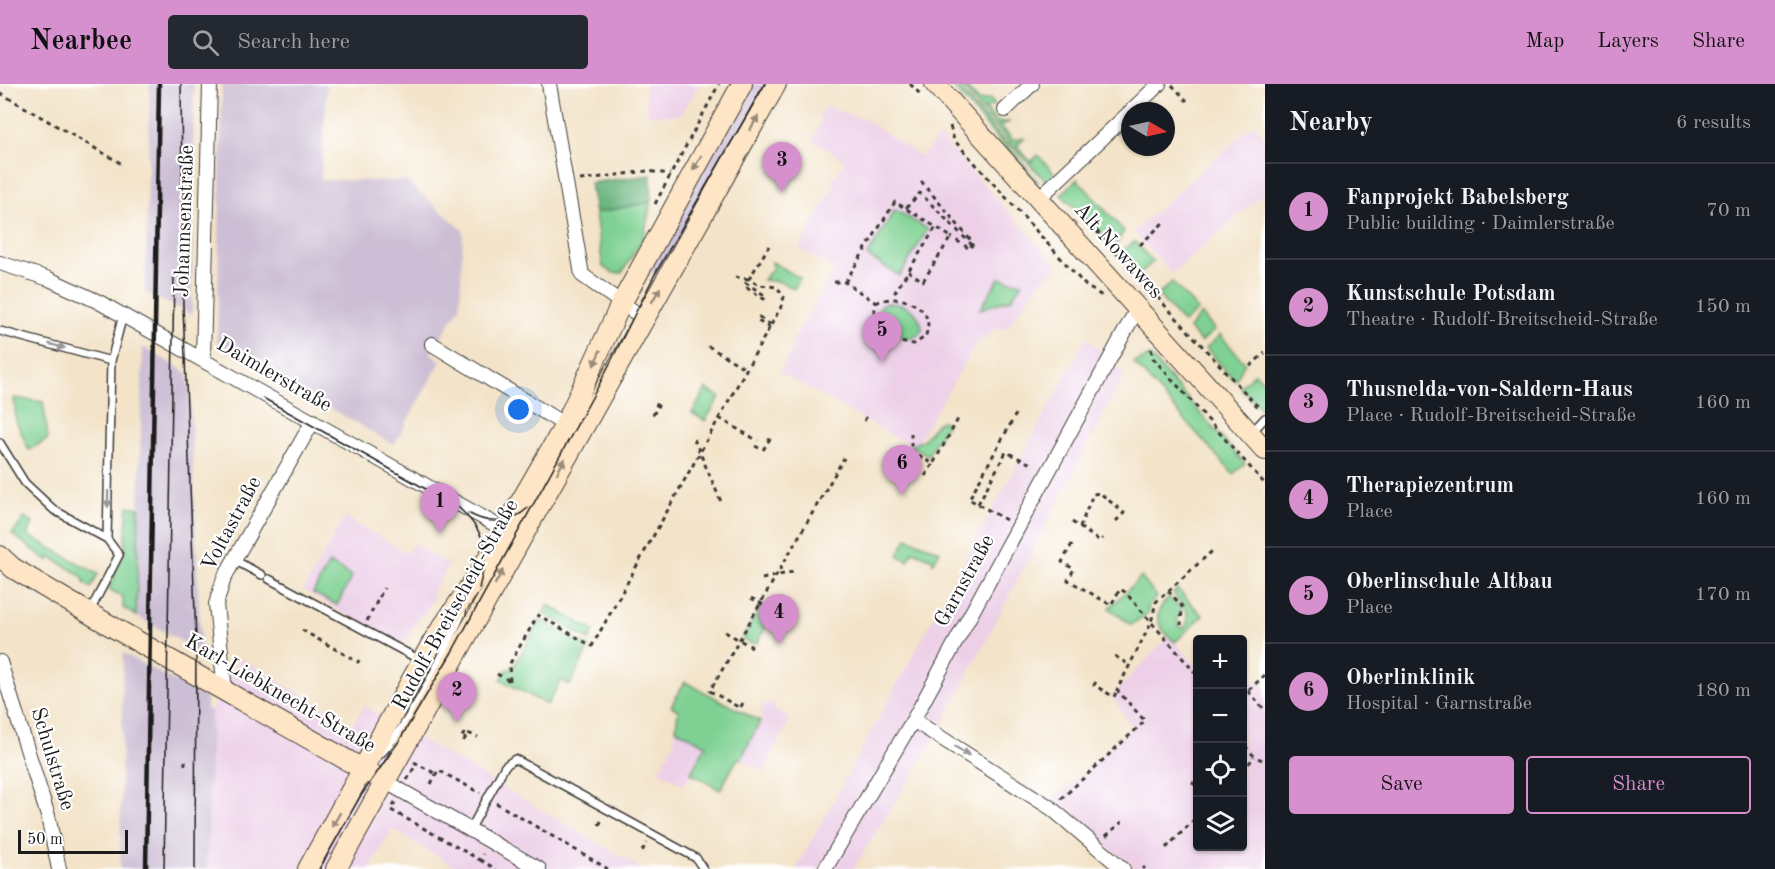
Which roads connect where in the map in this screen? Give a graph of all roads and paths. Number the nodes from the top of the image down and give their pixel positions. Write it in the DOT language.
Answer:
graph roads {
  1 [pos="210,84"];
  2 [pos="549,84"];
  3 [pos="742,84"];
  4 [pos="777,84"];
  5 [pos="910,84"];
  6 [pos="1032,84"];
  7 [pos="1159,84"];
  8 [pos="1171,84"];
  9 [pos="938,90"];
  10 [pos="0,93"];
  11 [pos="1187,101"];
  12 [pos="1141,102"];
  13 [pos="1005,110"];
  14 [pos="942,117"];
  15 [pos="1121,121"];
  16 [pos="122,164"];
  17 [pos="670,174"];
  18 [pos="566,181"];
  19 [pos="921,181"];
  20 [pos="1038,199"];
  21 [pos="906,208"];
  22 [pos="1079,218"];
  23 [pos="1164,222"];
  24 [pos="936,227"];
  25 [pos="951,237"];
  26 [pos="1140,245"];
  27 [pos="769,246"];
  28 [pos="973,246"];
  29 [pos="0,263"];
  30 [pos="908,271"];
  31 [pos="735,277"];
  32 [pos="749,279"];
  33 [pos="834,282"];
  34 [pos="845,282"];
  35 [pos="745,290"];
  36 [pos="892,297"];
  37 [pos="1110,298"];
  38 [pos="876,303"];
  39 [pos="621,304"];
  40 [pos="1137,309"];
  41 [pos="123,315"];
  42 [pos="643,318"];
  43 [pos="0,331"];
  44 [pos="882,333"];
  45 [pos="897,342"];
  46 [pos="432,344"];
  47 [pos="1150,344"];
  48 [pos="708,346"];
  49 [pos="1265,353"];
  50 [pos="202,359"];
  51 [pos="111,361"];
  52 [pos="1250,366"];
  53 [pos="746,369"];
  54 [pos="655,404"];
  55 [pos="868,414"];
  56 [pos="1016,414"];
  57 [pos="653,415"];
  58 [pos="1265,417"];
  59 [pos="719,418"];
  60 [pos="958,419"];
  61 [pos="313,421"];
  62 [pos="864,421"];
  63 [pos="572,429"];
  64 [pos="911,433"];
  65 [pos="1250,433"];
  66 [pos="773,438"];
  67 [pos="694,439"];
  68 [pos="995,440"];
  69 [pos="758,441"];
  70 [pos="0,442"];
  71 [pos="1000,443"];
  72 [pos="755,446"];
  73 [pos="1265,450"];
  74 [pos="699,452"];
  75 [pos="844,458"];
  76 [pos="933,464"];
  77 [pos="1033,465"];
  78 [pos="925,476"];
  79 [pos="1265,484"];
  80 [pos="722,504"];
  81 [pos="978,504"];
  82 [pos="1116,520"];
  83 [pos="1072,522"];
  84 [pos="1080,526"];
  85 [pos="1018,527"];
  86 [pos="512,534"];
  87 [pos="1103,538"];
  88 [pos="107,539"];
  89 [pos="1072,544"];
  90 [pos="1212,551"];
  91 [pos="0,556"];
  92 [pos="234,561"];
  93 [pos="797,571"];
  94 [pos="480,572"];
  95 [pos="777,575"];
  96 [pos="762,579"];
  97 [pos="384,588"];
  98 [pos="1168,591"];
  99 [pos="751,598"];
  100 [pos="760,603"];
  101 [pos="773,610"];
  102 [pos="89,614"];
  103 [pos="1151,623"];
  104 [pos="1181,624"];
  105 [pos="375,626"];
  106 [pos="302,630"];
  107 [pos="725,632"];
  108 [pos="739,640"];
  109 [pos="752,647"];
  110 [pos="1114,656"];
  111 [pos="359,660"];
  112 [pos="0,662"];
  113 [pos="422,662"];
  114 [pos="1130,665"];
  115 [pos="1193,671"];
  116 [pos="497,674"];
  117 [pos="1265,675"];
  118 [pos="1096,682"];
  119 [pos="1117,690"];
  120 [pos="225,691"];
  121 [pos="1248,691"];
  122 [pos="743,703"];
  123 [pos="1265,710"];
  124 [pos="913,720"];
  125 [pos="466,737"];
  126 [pos="478,737"];
  127 [pos="1247,748"];
  128 [pos="1255,757"];
  129 [pos="1265,761"];
  130 [pos="1247,765"];
  131 [pos="363,770"];
  132 [pos="386,782"];
  133 [pos="431,784"];
  134 [pos="488,798"];
  135 [pos="376,800"];
  136 [pos="1051,808"];
  137 [pos="1193,820"];
  138 [pos="1122,822"];
  139 [pos="470,830"];
  140 [pos="1096,846"];
  141 [pos="1166,848"];
  142 [pos="480,860"];
  143 [pos="60,869"];
  144 [pos="308,869"];
  145 [pos="336,869"];
  146 [pos="495,869"];
  147 [pos="539,869"];
  148 [pos="608,869"];
  149 [pos="703,869"];
  150 [pos="825,869"];
  151 [pos="1123,869"];
  1 -- 50 [label="street, Johannsenstraße"];
  2 -- 18 [label="street"];
  3 -- 39 [label="street, Rudolf-Breitscheid-Straße, one-way"];
  42 -- 4 [label="street, Rudolf-Breitscheid-Straße, one-way"];
  5 -- 9 [label="path"];
  6 -- 13 [label="street"];
  7 -- 12 [label="street"];
  8 -- 11 [label="path"];
  9 -- 20 [label="street, Alt Nowawes"];
  10 -- 16 [label="path"];
  14 -- 37 [label="path"];
  15 -- 20 [label="street"];
  17 -- 18 [label="path"];
  18 -- 39 [label="street"];
  19 -- 28 [label="path"];
  20 -- 40 [label="street, Alt Nowawes"];
  21 -- 24 [label="path"];
  21 -- 28 [label="path"];
  21 -- 34 [label="path"];
  22 -- 58 [label="path"];
  23 -- 26 [label="path"];
  24 -- 25 [label="path"];
  24 -- 30 [label="path"];
  25 -- 28 [label="path"];
  25 -- 30 [label="path"];
  27 -- 32 [label="path"];
  29 -- 41 [label="street, Daimlerstraße"];
  30 -- 36 [label="path"];
  31 -- 32 [label="path"];
  32 -- 35 [label="path"];
  32 -- 53 [label="path"];
  33 -- 34 [label="path"];
  34 -- 38 [label="path"];
  36 -- 38 [label="path"];
  36 -- 45 [label="path"];
  38 -- 44 [label="path"];
  39 -- 42 [label="street"];
  39 -- 63 [label="street, Rudolf-Breitscheid-Straße, one-way"];
  40 -- 65 [label="street, Alt Nowawes"];
  40 -- 85 [label="street, Garnstraße"];
  41 -- 50 [label="street, Daimlerstraße"];
  41 -- 51 [label="lane"];
  42 -- 63 [label="street, Rudolf-Breitscheid-Straße"];
  43 -- 51 [label="lane, one-way"];
  46 -- 63 [label="street"];
  47 -- 79 [label="path"];
  48 -- 53 [label="path"];
  49 -- 52 [label="path"];
  50 -- 61 [label="street, Daimlerstraße"];
  51 -- 88 [label="lane, one-way"];
  53 -- 59 [label="path"];
  54 -- 57 [label="path"];
  55 -- 62 [label="path"];
  56 -- 71 [label="path"];
  58 -- 65 [label="lane"];
  59 -- 69 [label="path"];
  59 -- 74 [label="path"];
  60 -- 76 [label="path"];
  61 -- 86 [label="street, Daimlerstraße"];
  61 -- 92 [label="street, Voltastraße"];
  63 -- 86 [label="street, Rudolf-Breitscheid-Straße"];
  64 -- 76 [label="path"];
  65 -- 73 [label="street, Alt Nowawes"];
  66 -- 72 [label="path"];
  67 -- 74 [label="path"];
  68 -- 71 [label="path"];
  70 -- 88 [label="lane"];
  71 -- 81 [label="path"];
  74 -- 80 [label="path"];
  74 -- 116 [label="path"];
  75 -- 95 [label="path"];
  76 -- 78 [label="path"];
  77 -- 81 [label="path"];
  81 -- 85 [label="path"];
  82 -- 84 [label="path"];
  83 -- 84 [label="path"];
  84 -- 87 [label="path"];
  85 -- 124 [label="street, Garnstraße"];
  86 -- 94 [label="street, Rudolf-Breitscheid-Straße"];
  132 -- 86 [label="street, Rudolf-Breitscheid-Straße, one-way"];
  88 -- 102 [label="lane"];
  89 -- 103 [label="path"];
  90 -- 98 [label="path"];
  91 -- 102 [label="street, Karl-Liebknecht-Straße"];
  92 -- 113 [label="lane"];
  92 -- 120 [label="street, Voltastraße"];
  93 -- 95 [label="path"];
  94 -- 113 [label="street, Rudolf-Breitscheid-Straße"];
  94 -- 131 [label="lane, Rudolf-Breitscheid-Straße"];
  95 -- 96 [label="path"];
  95 -- 100 [label="path"];
  97 -- 105 [label="path"];
  98 -- 103 [label="path"];
  98 -- 104 [label="path"];
  99 -- 100 [label="path"];
  100 -- 101 [label="path"];
  100 -- 108 [label="path"];
  102 -- 120 [label="street, Karl-Liebknecht-Straße"];
  103 -- 114 [label="path"];
  103 -- 115 [label="path"];
  106 -- 111 [label="path"];
  107 -- 108 [label="path"];
  108 -- 109 [label="path"];
  108 -- 122 [label="path"];
  110 -- 114 [label="path"];
  112 -- 143 [label="street, Schulstraße"];
  113 -- 131 [label="street, Rudolf-Breitscheid-Straße"];
  114 -- 119 [label="path"];
  117 -- 121 [label="path"];
  118 -- 119 [label="path"];
  119 -- 136 [label="path"];
  120 -- 131 [label="street, Karl-Liebknecht-Straße"];
  121 -- 123 [label="path"];
  124 -- 136 [label="street, one-way"];
  124 -- 150 [label="street, Garnstraße"];
  125 -- 126 [label="path"];
  127 -- 128 [label="path"];
  128 -- 129 [label="path"];
  128 -- 130 [label="path"];
  131 -- 132 [label="street, Karl-Liebknecht-Straße"];
  131 -- 135 [label="lane"];
  131 -- 144 [label="street, Rudolf-Breitscheid-Straße, one-way"];
  132 -- 135 [label="street, Rudolf-Breitscheid-Straße"];
  132 -- 139 [label="street, Karl-Liebknecht-Straße"];
  133 -- 134 [label="path"];
  134 -- 139 [label="lane"];
  134 -- 148 [label="path"];
  134 -- 149 [label="lane"];
  135 -- 145 [label="street, Rudolf-Breitscheid-Straße"];
  136 -- 140 [label="street"];
  137 -- 141 [label="path"];
  138 -- 140 [label="path"];
  139 -- 147 [label="street, Karl-Liebknecht-Straße"];
  140 -- 151 [label="street"];
  142 -- 146 [label="path"];
}
